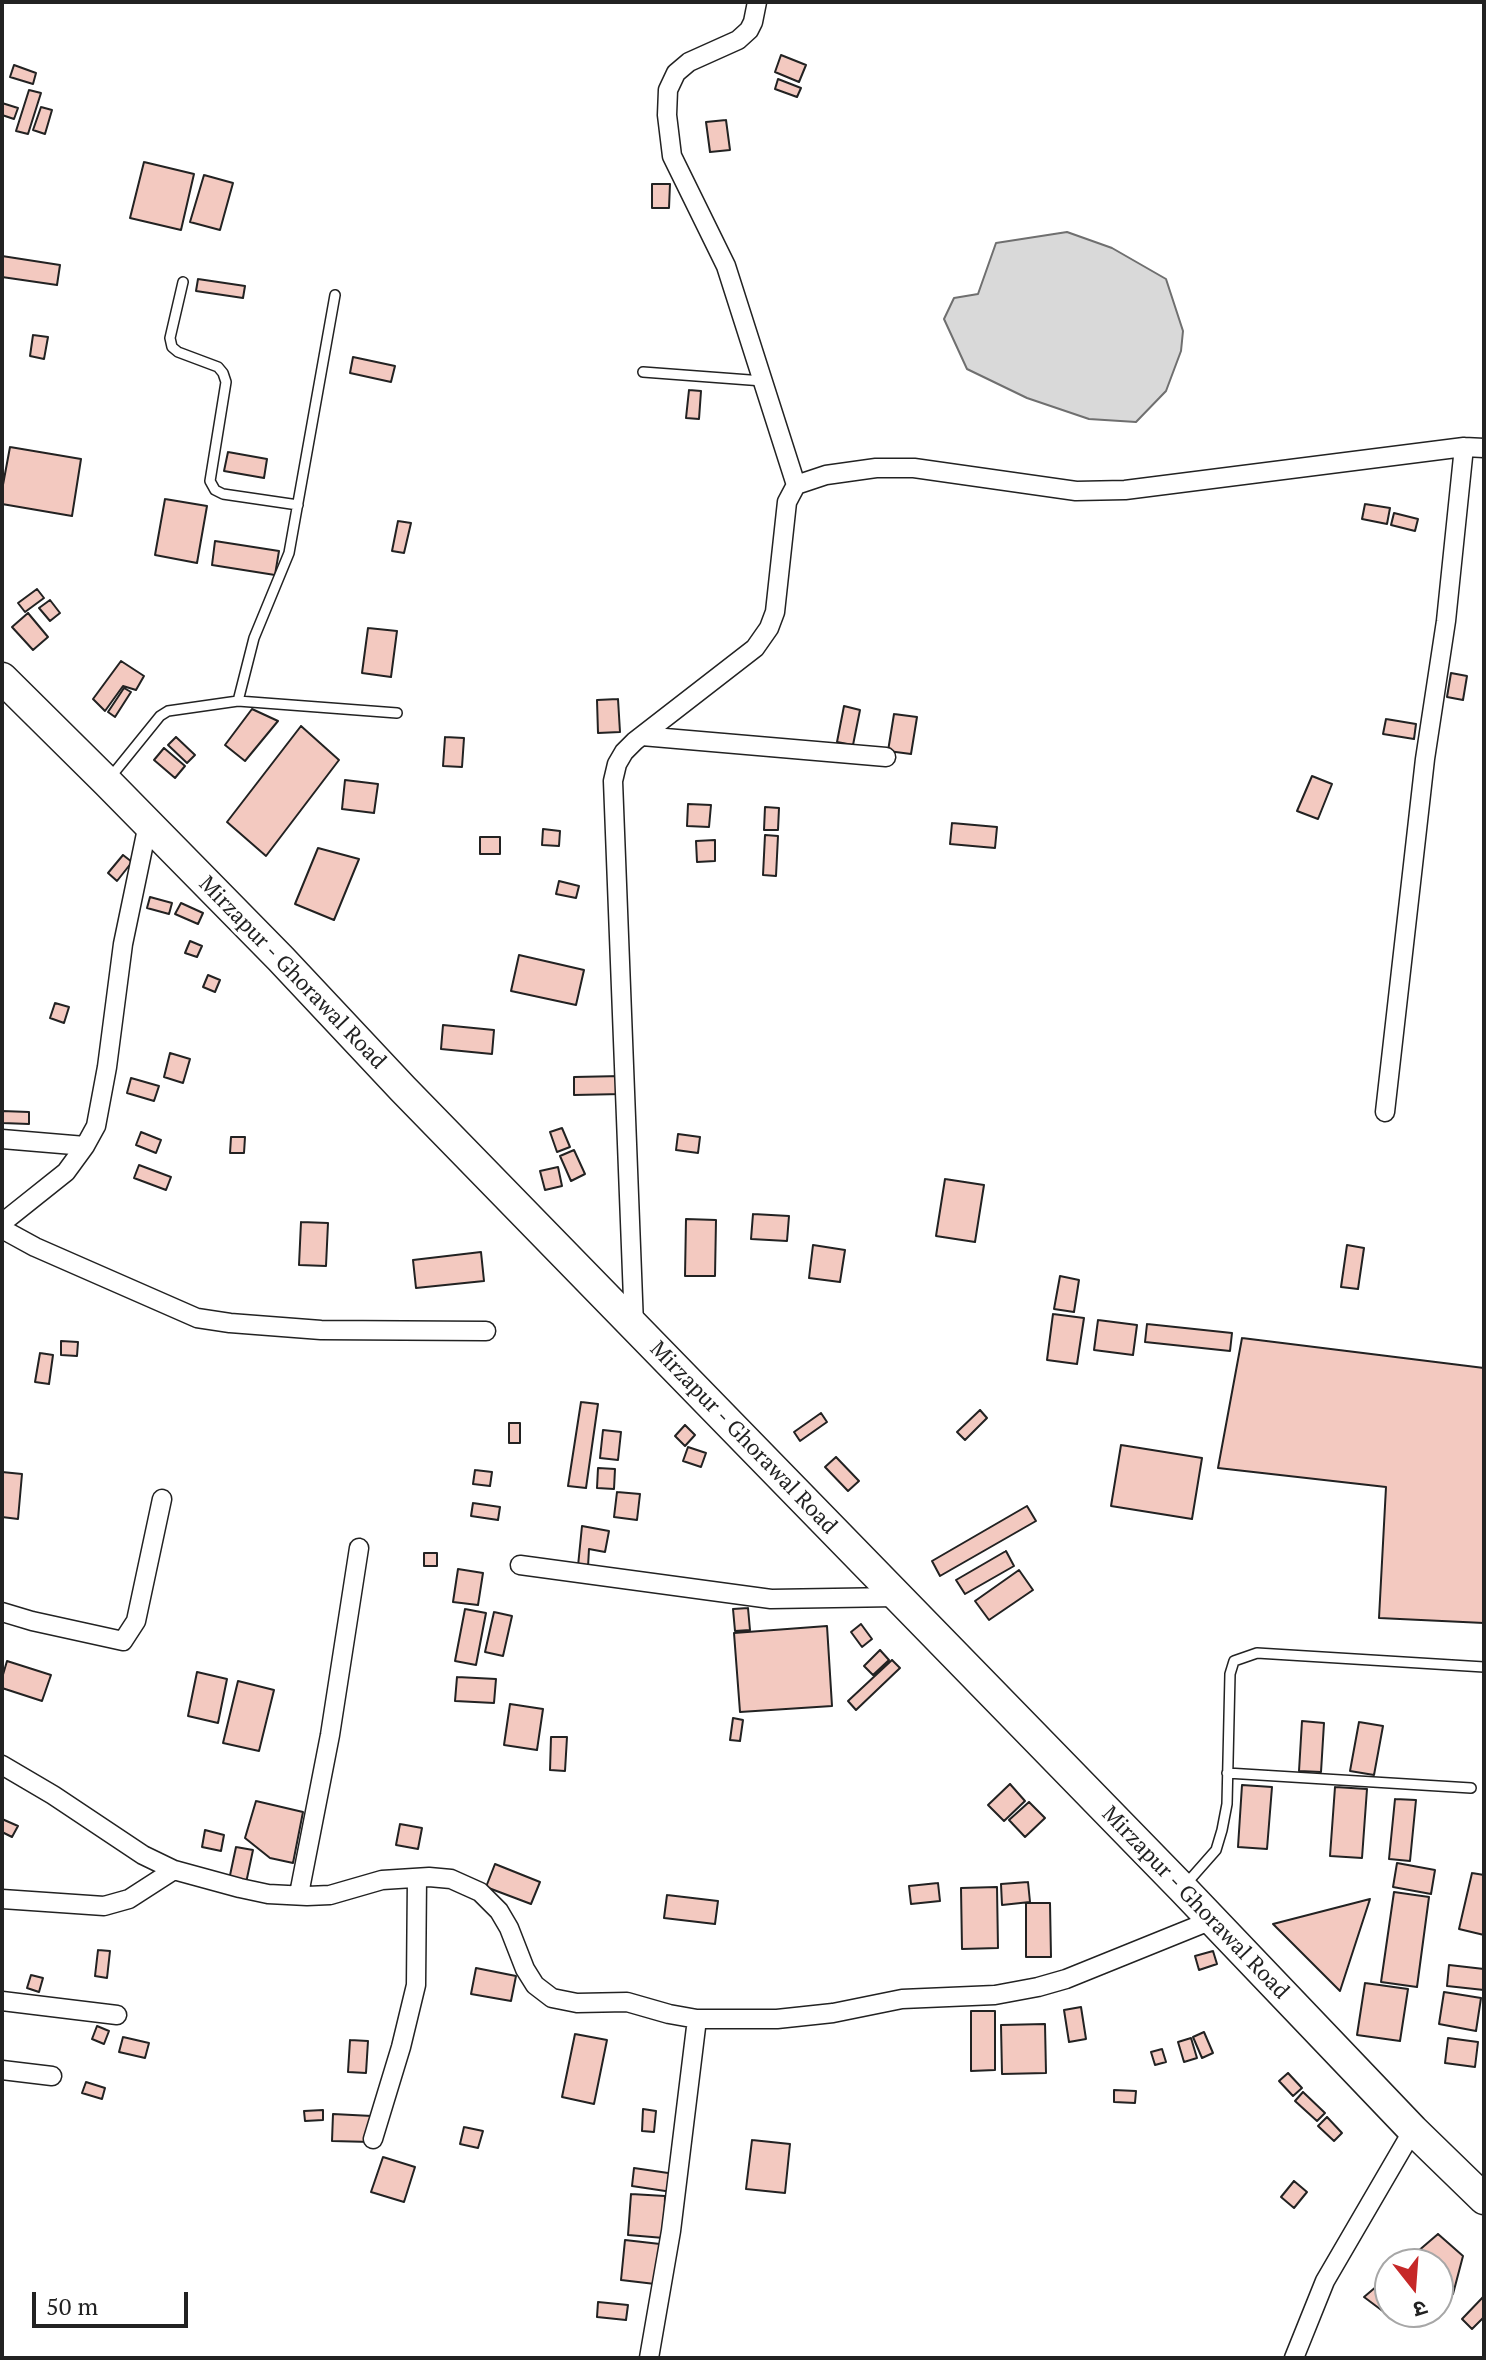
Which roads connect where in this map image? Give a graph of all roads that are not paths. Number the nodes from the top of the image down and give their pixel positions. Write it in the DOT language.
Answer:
graph roads {
  1 [pos="757,2"];
  2 [pos="183,282"];
  3 [pos="335,295"];
  4 [pos="643,372"];
  5 [pos="763,381"];
  6 [pos="1464,447"];
  7 [pos="1484,448"];
  8 [pos="796,485"];
  9 [pos="298,505"];
  10 [pos="2,678"];
  11 [pos="238,701"];
  12 [pos="397,713"];
  13 [pos="642,736"];
  14 [pos="886,757"];
  15 [pos="107,782"];
  16 [pos="148,824"];
  17 [pos="1385,1112"];
  18 [pos="2,1139"];
  19 [pos="85,1146"];
  20 [pos="2,1226"];
  21 [pos="634,1326"];
  22 [pos="486,1331"];
  23 [pos="162,1499"];
  24 [pos="359,1548"];
  25 [pos="520,1565"];
  26 [pos="897,1597"];
  27 [pos="2,1612"];
  28 [pos="1484,1667"];
  29 [pos="2,1765"];
  30 [pos="1227,1773"];
  31 [pos="1471,1788"];
  32 [pos="174,1870"];
  33 [pos="417,1878"];
  34 [pos="1182,1888"];
  35 [pos="299,1894"];
  36 [pos="2,1899"];
  37 [pos="1212,1920"];
  38 [pos="2,2001"];
  39 [pos="117,2015"];
  40 [pos="697,2019"];
  41 [pos="2,2070"];
  42 [pos="52,2076"];
  43 [pos="1413,2130"];
  44 [pos="373,2139"];
  45 [pos="1484,2199"];
  46 [pos="649,2358"];
  47 [pos="1294,2358"];
  1 -- 5 [label="street"];
  2 -- 9 [label="lane"];
  3 -- 9 [label="lane"];
  4 -- 5 [label="lane"];
  5 -- 8 [label="street"];
  6 -- 7 [label="street"];
  6 -- 8 [label="street"];
  6 -- 17 [label="street"];
  8 -- 13 [label="street"];
  9 -- 11 [label="lane"];
  10 -- 15 [label="main road, Mirzapur - Ghorawal Road"];
  11 -- 12 [label="lane"];
  11 -- 15 [label="lane"];
  13 -- 14 [label="street"];
  13 -- 21 [label="street"];
  15 -- 16 [label="main road, Mirzapur - Ghorawal Road"];
  16 -- 19 [label="street"];
  16 -- 21 [label="main road, Mirzapur - Ghorawal Road"];
  18 -- 19 [label="street"];
  19 -- 20 [label="street"];
  20 -- 22 [label="street"];
  21 -- 26 [label="main road, Mirzapur - Ghorawal Road"];
  23 -- 27 [label="street"];
  24 -- 35 [label="street"];
  25 -- 26 [label="street"];
  26 -- 34 [label="main road, Mirzapur - Ghorawal Road"];
  28 -- 30 [label="lane"];
  29 -- 32 [label="street"];
  30 -- 31 [label="lane"];
  30 -- 34 [label="lane"];
  32 -- 35 [label="street"];
  32 -- 36 [label="street"];
  33 -- 35 [label="street"];
  33 -- 40 [label="street"];
  33 -- 44 [label="street"];
  34 -- 37 [label="main road, Mirzapur - Ghorawal Road"];
  37 -- 40 [label="street"];
  37 -- 43 [label="main road, Mirzapur - Ghorawal Road"];
  38 -- 39 [label="street"];
  40 -- 46 [label="street"];
  41 -- 42 [label="street"];
  43 -- 45 [label="main road, Mirzapur - Ghorawal Road"];
  43 -- 47 [label="street"];
}
